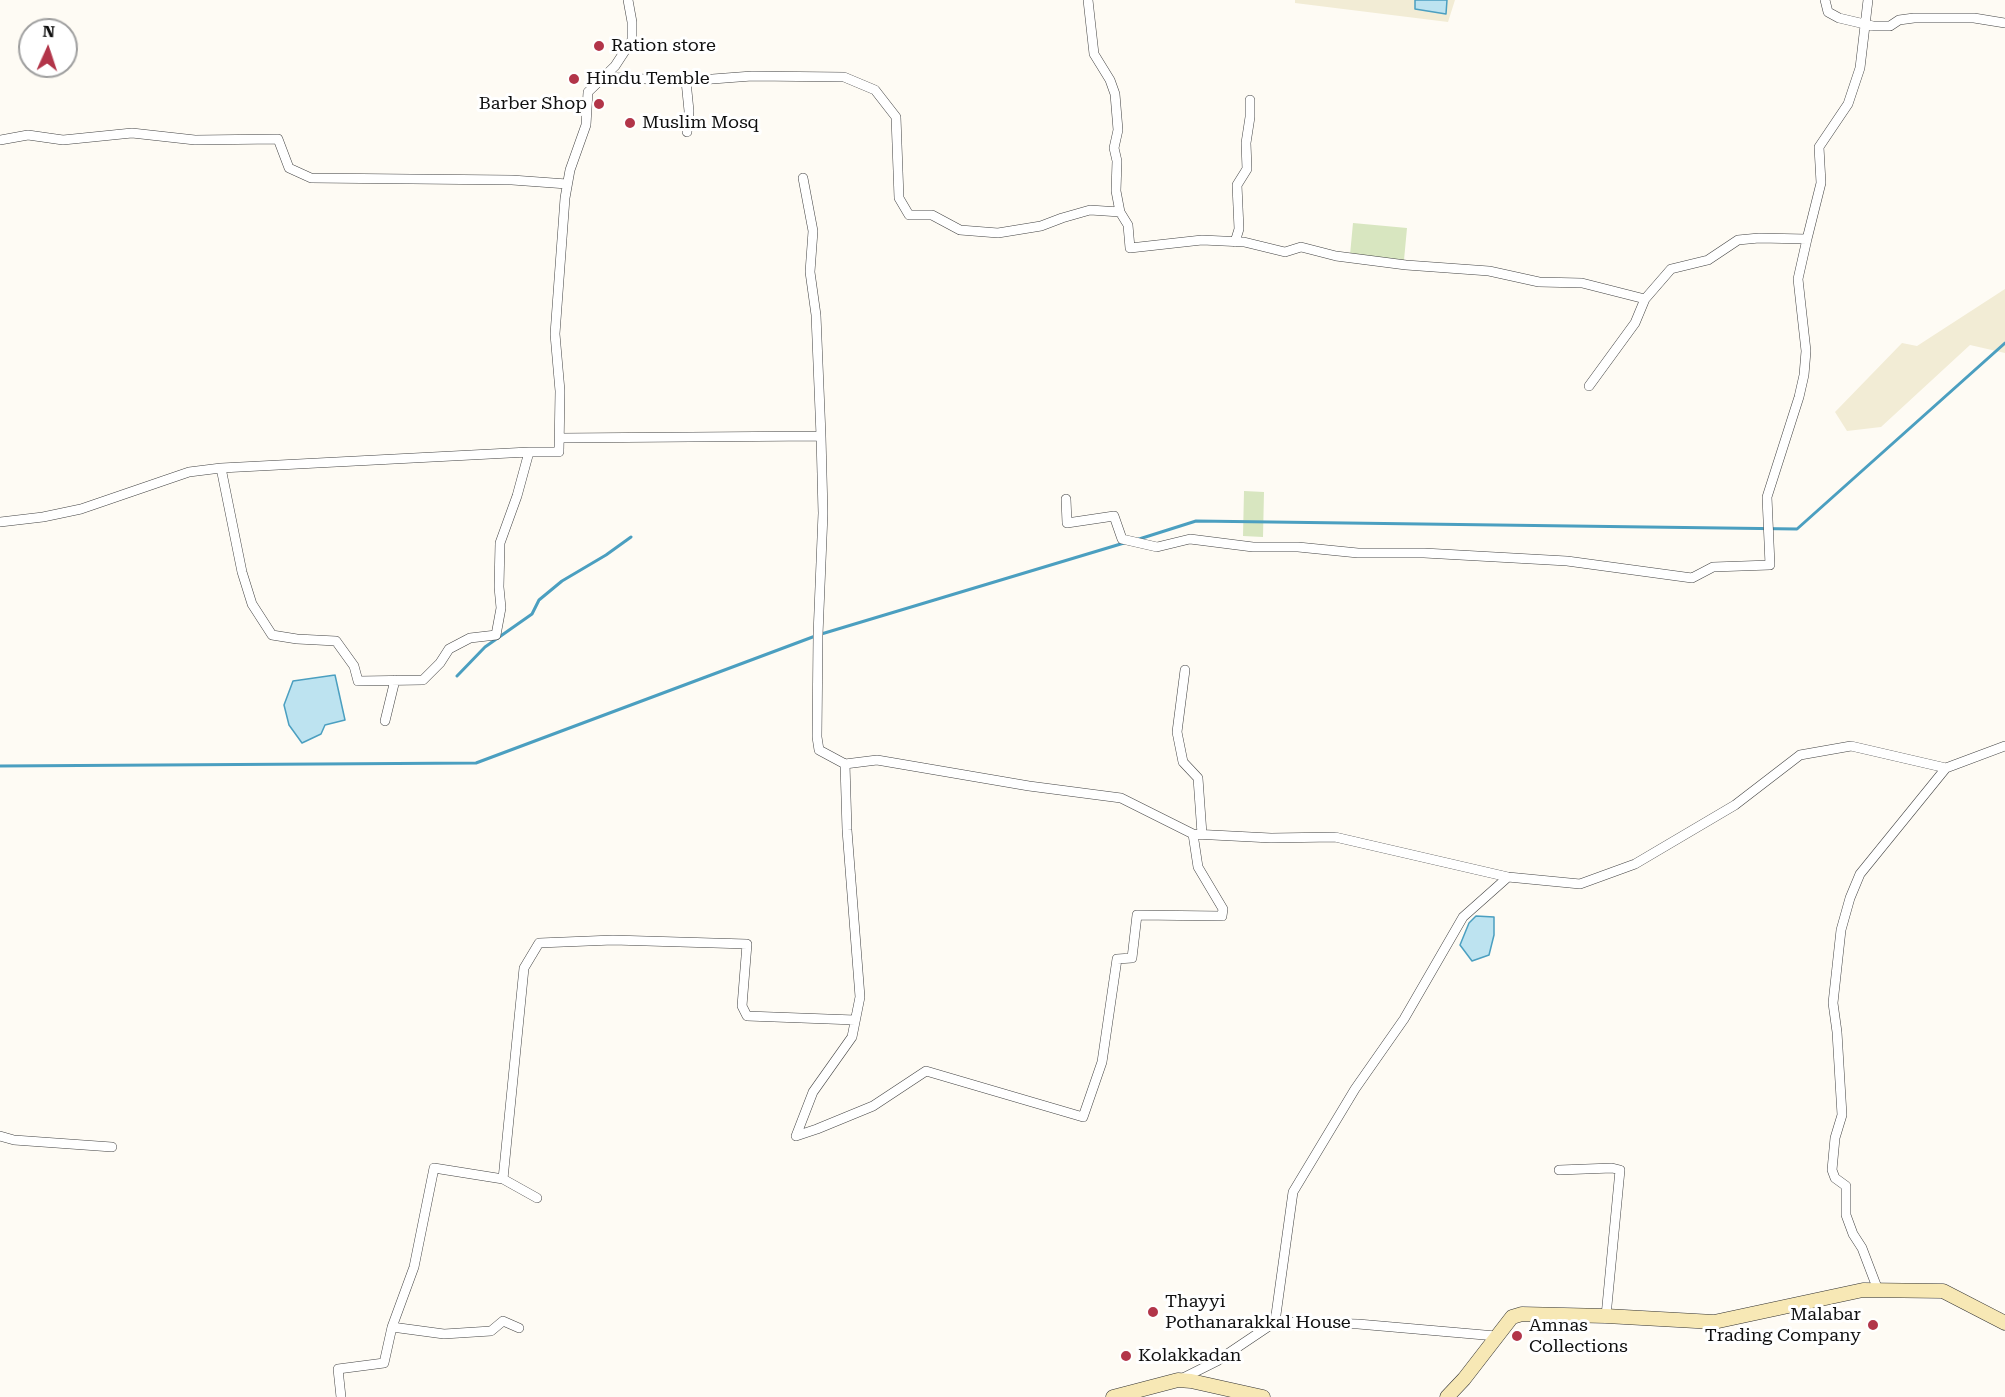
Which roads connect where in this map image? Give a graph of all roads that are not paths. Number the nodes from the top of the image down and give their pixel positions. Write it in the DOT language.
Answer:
graph roads {
  1 [pos="628,0"];
  2 [pos="1088,0"];
  3 [pos="1825,0"];
  4 [pos="1868,0"];
  5 [pos="2005,23"];
  6 [pos="1865,24"];
  7 [pos="604,77"];
  8 [pos="686,81"];
  9 [pos="1250,100"];
  10 [pos="687,132"];
  11 [pos="0,140"];
  12 [pos="802,178"];
  13 [pos="567,184"];
  14 [pos="1120,212"];
  15 [pos="1806,239"];
  16 [pos="1235,242"];
  17 [pos="1645,299"];
  18 [pos="1589,386"];
  19 [pos="821,436"];
  20 [pos="560,438"];
  21 [pos="529,452"];
  22 [pos="221,468"];
  23 [pos="1066,499"];
  24 [pos="0,522"];
  25 [pos="1185,670"];
  26 [pos="395,680"];
  27 [pos="385,722"];
  28 [pos="2005,746"];
  29 [pos="845,764"];
  30 [pos="1946,768"];
  31 [pos="1197,834"];
  32 [pos="1508,877"];
  33 [pos="855,1020"];
  34 [pos="0,1136"];
  35 [pos="112,1147"];
  36 [pos="1559,1170"];
  37 [pos="503,1179"];
  38 [pos="537,1198"];
  39 [pos="1878,1290"];
  40 [pos="1606,1316"];
  41 [pos="1275,1322"];
  42 [pos="2005,1323"];
  43 [pos="392,1327"];
  44 [pos="519,1328"];
  45 [pos="1496,1336"];
  46 [pos="1179,1380"];
  47 [pos="342,1397"];
  48 [pos="1113,1397"];
  49 [pos="1263,1397"];
  50 [pos="1447,1397"];
  1 -- 7 [label="street"];
  2 -- 14 [label="street"];
  3 -- 6 [label="street"];
  4 -- 6 [label="street"];
  5 -- 6 [label="street"];
  6 -- 15 [label="street"];
  7 -- 8 [label="street"];
  7 -- 13 [label="street"];
  8 -- 10 [label="street"];
  8 -- 14 [label="street"];
  9 -- 16 [label="street"];
  11 -- 13 [label="street"];
  12 -- 19 [label="street"];
  13 -- 20 [label="street"];
  14 -- 16 [label="street"];
  15 -- 17 [label="street"];
  15 -- 23 [label="street"];
  16 -- 17 [label="street"];
  17 -- 18 [label="street"];
  19 -- 20 [label="street"];
  19 -- 29 [label="street"];
  20 -- 21 [label="street"];
  21 -- 22 [label="street"];
  21 -- 26 [label="street"];
  22 -- 24 [label="street"];
  22 -- 26 [label="street"];
  25 -- 31 [label="street"];
  26 -- 27 [label="street"];
  28 -- 30 [label="street"];
  29 -- 31 [label="street"];
  29 -- 33 [label="street"];
  30 -- 32 [label="street"];
  30 -- 39 [label="street"];
  31 -- 32 [label="street"];
  31 -- 33 [label="street"];
  32 -- 41 [label="street"];
  33 -- 37 [label="street"];
  34 -- 35 [label="street"];
  36 -- 40 [label="street"];
  37 -- 38 [label="street"];
  37 -- 43 [label="street"];
  39 -- 40 [label="main road"];
  39 -- 42 [label="main road"];
  40 -- 45 [label="main road"];
  41 -- 45 [label="street"];
  41 -- 46 [label="street"];
  43 -- 44 [label="street"];
  43 -- 47 [label="street"];
  45 -- 50 [label="main road"];
  46 -- 48 [label="main road"];
  46 -- 49 [label="main road"];
}
